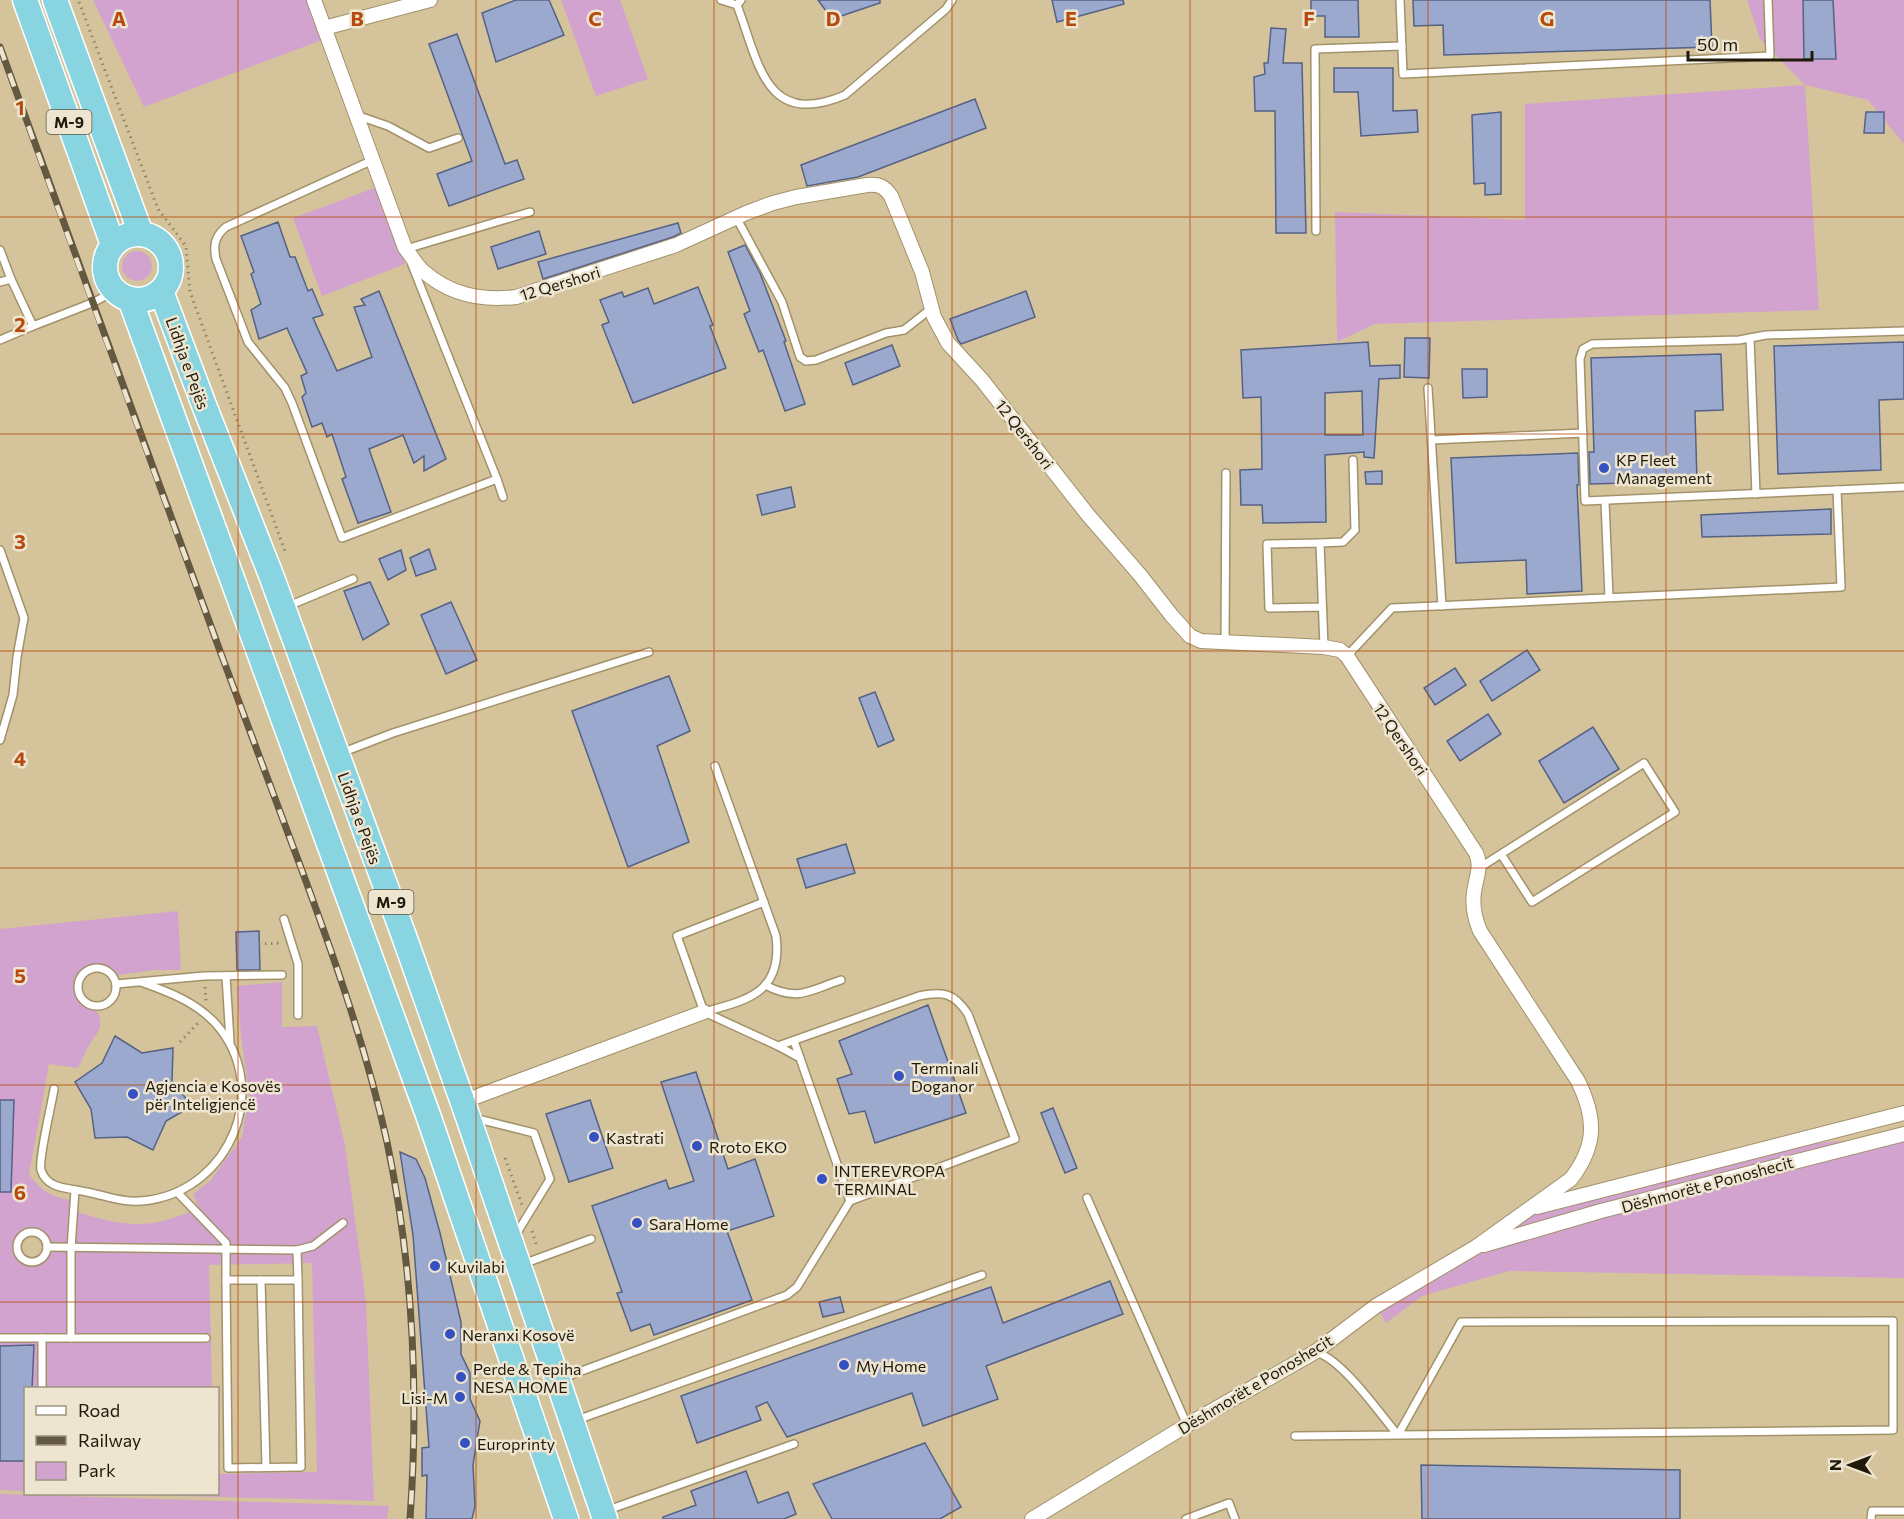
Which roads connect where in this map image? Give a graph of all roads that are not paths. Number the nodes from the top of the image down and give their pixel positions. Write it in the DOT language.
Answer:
graph roads {
  1 [pos="25,0"];
  2 [pos="55,0"];
  3 [pos="314,0"];
  4 [pos="430,0"];
  5 [pos="721,0"];
  6 [pos="952,0"];
  7 [pos="1400,0"];
  8 [pos="1768,0"];
  9 [pos="740,2"];
  10 [pos="324,27"];
  11 [pos="1402,46"];
  12 [pos="357,115"];
  13 [pos="458,138"];
  14 [pos="373,160"];
  15 [pos="530,212"];
  16 [pos="736,217"];
  17 [pos="1316,231"];
  18 [pos="141,234"];
  19 [pos="113,245"];
  20 [pos="405,248"];
  21 [pos="0,250"];
  22 [pos="10,279"];
  23 [pos="0,282"];
  24 [pos="161,291"];
  25 [pos="122,295"];
  26 [pos="932,308"];
  27 [pos="33,326"];
  28 [pos="1904,331"];
  29 [pos="1750,338"];
  30 [pos="0,340"];
  31 [pos="1428,388"];
  32 [pos="1583,433"];
  33 [pos="1431,440"];
  34 [pos="1353,460"];
  35 [pos="1226,473"];
  36 [pos="497,479"];
  37 [pos="1904,487"];
  38 [pos="1838,490"];
  39 [pos="1756,494"];
  40 [pos="503,497"];
  41 [pos="1605,501"];
  42 [pos="1320,543"];
  43 [pos="0,550"];
  44 [pos="353,579"];
  45 [pos="1609,597"];
  46 [pos="1442,606"];
  47 [pos="1322,607"];
  48 [pos="283,608"];
  49 [pos="1225,643"];
  50 [pos="1324,647"];
  51 [pos="649,652"];
  52 [pos="1347,656"];
  53 [pos="0,740"];
  54 [pos="336,754"];
  55 [pos="715,766"];
  56 [pos="1501,854"];
  57 [pos="1479,868"];
  58 [pos="764,902"];
  59 [pos="284,919"];
  60 [pos="282,975"];
  61 [pos="226,976"];
  62 [pos="841,980"];
  63 [pos="141,982"];
  64 [pos="116,984"];
  65 [pos="765,985"];
  66 [pos="704,1012"];
  67 [pos="298,1015"];
  68 [pos="794,1041"];
  69 [pos="230,1044"];
  70 [pos="778,1046"];
  71 [pos="800,1058"];
  72 [pos="54,1089"];
  73 [pos="465,1110"];
  74 [pos="1904,1113"];
  75 [pos="1904,1134"];
  76 [pos="75,1190"];
  77 [pos="178,1193"];
  78 [pos="1087,1198"];
  79 [pos="850,1202"];
  80 [pos="1530,1208"];
  81 [pos="343,1223"];
  82 [pos="591,1239"];
  83 [pos="47,1247"];
  84 [pos="1476,1247"];
  85 [pos="71,1248"];
  86 [pos="226,1250"];
  87 [pos="297,1250"];
  88 [pos="515,1255"];
  89 [pos="982,1275"];
  90 [pos="226,1280"];
  91 [pos="261,1280"];
  92 [pos="298,1280"];
  93 [pos="0,1338"];
  94 [pos="42,1338"];
  95 [pos="71,1338"];
  96 [pos="206,1338"];
  97 [pos="1314,1352"];
  98 [pos="558,1380"];
  99 [pos="42,1387"];
  100 [pos="572,1422"];
  101 [pos="1187,1425"];
  102 [pos="1398,1435"];
  103 [pos="1295,1437"];
  104 [pos="794,1444"];
  105 [pos="266,1467"];
  106 [pos="1904,1511"];
  107 [pos="604,1516"];
  108 [pos="566,1519"];
  109 [pos="1032,1519"];
  110 [pos="1186,1519"];
  111 [pos="1235,1519"];
  112 [pos="1871,1519"];
  1 -- 19 [label="highway, M-9"];
  2 -- 18 [label="highway, M-9"];
  3 -- 10 [label="street, 12 Qershori"];
  4 -- 10 [label="street"];
  5 -- 9 [label="lane"];
  6 -- 9 [label="lane"];
  7 -- 11 [label="lane"];
  8 -- 11 [label="lane"];
  10 -- 12 [label="street, 12 Qershori"];
  11 -- 17 [label="lane"];
  12 -- 13 [label="lane"];
  12 -- 14 [label="street, 12 Qershori"];
  14 -- 20 [label="street, 12 Qershori"];
  14 -- 36 [label="lane"];
  15 -- 20 [label="lane"];
  16 -- 20 [label="street, 12 Qershori"];
  16 -- 26 [label="street, 12 Qershori"];
  16 -- 26 [label="lane"];
  18 -- 19 [label="highway"];
  18 -- 24 [label="highway"];
  19 -- 25 [label="highway"];
  20 -- 36 [label="lane"];
  21 -- 22 [label="lane"];
  22 -- 23 [label="lane"];
  22 -- 27 [label="lane"];
  24 -- 25 [label="highway"];
  24 -- 48 [label="highway, Lidhja e Pejës / M-9"];
  25 -- 27 [label="lane"];
  25 -- 108 [label="highway, Lidhja e Pejës / M-9"];
  26 -- 49 [label="street, 12 Qershori"];
  27 -- 30 [label="lane"];
  28 -- 29 [label="lane"];
  29 -- 32 [label="lane"];
  29 -- 39 [label="lane"];
  31 -- 33 [label="lane"];
  32 -- 33 [label="lane"];
  32 -- 41 [label="lane"];
  33 -- 46 [label="lane"];
  34 -- 42 [label="lane"];
  35 -- 49 [label="lane"];
  36 -- 40 [label="lane"];
  37 -- 38 [label="lane"];
  38 -- 39 [label="lane"];
  38 -- 45 [label="lane"];
  39 -- 41 [label="lane"];
  41 -- 45 [label="lane"];
  42 -- 47 [label="lane"];
  42 -- 47 [label="lane"];
  43 -- 53 [label="lane"];
  44 -- 48 [label="lane"];
  45 -- 46 [label="lane"];
  46 -- 52 [label="lane"];
  47 -- 50 [label="lane"];
  48 -- 54 [label="highway, Lidhja e Pejës / M-9"];
  49 -- 50 [label="street, 12 Qershori"];
  50 -- 52 [label="street, 12 Qershori"];
  51 -- 54 [label="lane"];
  52 -- 57 [label="street, 12 Qershori"];
  54 -- 73 [label="highway, Lidhja e Pejës / M-9"];
  55 -- 58 [label="lane"];
  56 -- 56 [label="lane"];
  56 -- 57 [label="lane"];
  57 -- 80 [label="street, 12 Qershori"];
  58 -- 65 [label="lane"];
  58 -- 66 [label="lane"];
  59 -- 67 [label="lane"];
  60 -- 61 [label="lane"];
  61 -- 63 [label="lane"];
  61 -- 69 [label="lane"];
  62 -- 65 [label="lane"];
  63 -- 64 [label="lane"];
  63 -- 69 [label="lane"];
  64 -- 64 [label="lane"];
  65 -- 66 [label="lane"];
  66 -- 70 [label="lane"];
  66 -- 73 [label="street"];
  68 -- 70 [label="lane"];
  68 -- 71 [label="lane"];
  68 -- 79 [label="lane"];
  69 -- 77 [label="lane"];
  70 -- 71 [label="lane"];
  71 -- 79 [label="lane"];
  72 -- 76 [label="lane"];
  73 -- 88 [label="highway, Lidhja e Pejës / M-9"];
  73 -- 88 [label="lane"];
  74 -- 80 [label="street, Dëshmorët e Ponoshecit"];
  75 -- 84 [label="street, Dëshmorët e Ponoshecit"];
  76 -- 77 [label="lane"];
  76 -- 85 [label="lane"];
  77 -- 86 [label="lane"];
  78 -- 101 [label="lane"];
  79 -- 98 [label="lane"];
  80 -- 84 [label="street, Dëshmorët e Ponoshecit"];
  81 -- 87 [label="lane"];
  82 -- 88 [label="lane"];
  83 -- 83 [label="lane"];
  83 -- 85 [label="lane"];
  84 -- 97 [label="street, Dëshmorët e Ponoshecit"];
  85 -- 86 [label="lane"];
  85 -- 95 [label="lane"];
  86 -- 87 [label="lane"];
  86 -- 90 [label="lane"];
  87 -- 92 [label="lane"];
  88 -- 98 [label="highway, Lidhja e Pejës / M-9"];
  89 -- 100 [label="lane"];
  90 -- 91 [label="lane"];
  90 -- 105 [label="lane"];
  91 -- 92 [label="lane"];
  91 -- 105 [label="lane"];
  92 -- 105 [label="lane"];
  93 -- 94 [label="lane"];
  94 -- 95 [label="lane"];
  94 -- 99 [label="lane"];
  95 -- 96 [label="lane"];
  97 -- 101 [label="street, Dëshmorët e Ponoshecit"];
  97 -- 102 [label="lane"];
  98 -- 100 [label="highway, Lidhja e Pejës / M-9"];
  100 -- 107 [label="highway, Lidhja e Pejës / M-9"];
  101 -- 109 [label="street, Dëshmorët e Ponoshecit"];
  102 -- 102 [label="lane"];
  102 -- 103 [label="lane"];
  104 -- 107 [label="lane"];
  106 -- 112 [label="lane"];
  110 -- 111 [label="lane"];
}
